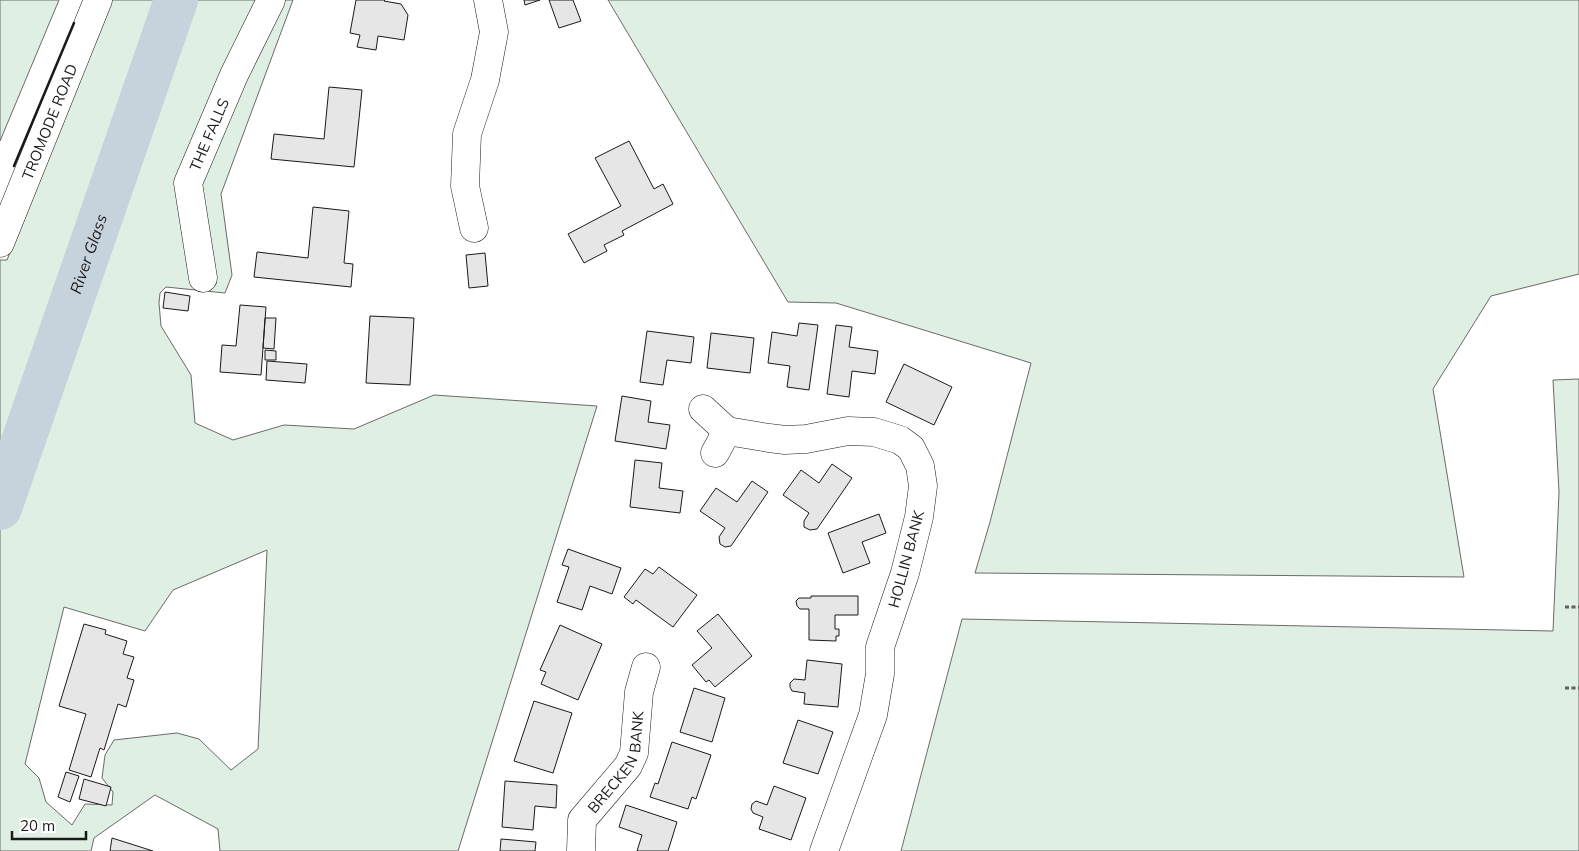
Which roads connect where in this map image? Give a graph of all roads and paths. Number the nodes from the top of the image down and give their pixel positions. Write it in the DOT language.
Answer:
graph roads {
  1 [pos="98,0"];
  2 [pos="271,0"];
  3 [pos="488,0"];
  4 [pos="474,228"];
  5 [pos="0,243"];
  6 [pos="203,278"];
  7 [pos="703,409"];
  8 [pos="1579,606"];
  9 [pos="1565,607"];
  10 [pos="646,667"];
  11 [pos="1565,688"];
  12 [pos="1579,688"];
  13 [pos="581,851"];
  14 [pos="824,851"];
  1 -- 5 [label="street, TROMODE ROAD"];
  2 -- 6 [label="street, THE FALLS"];
  3 -- 4 [label="street"];
  7 -- 14 [label="street, HOLLIN BANK"];
  8 -- 9 [label="path"];
  10 -- 13 [label="street, BRECKEN BANK"];
  11 -- 12 [label="path"];
}
